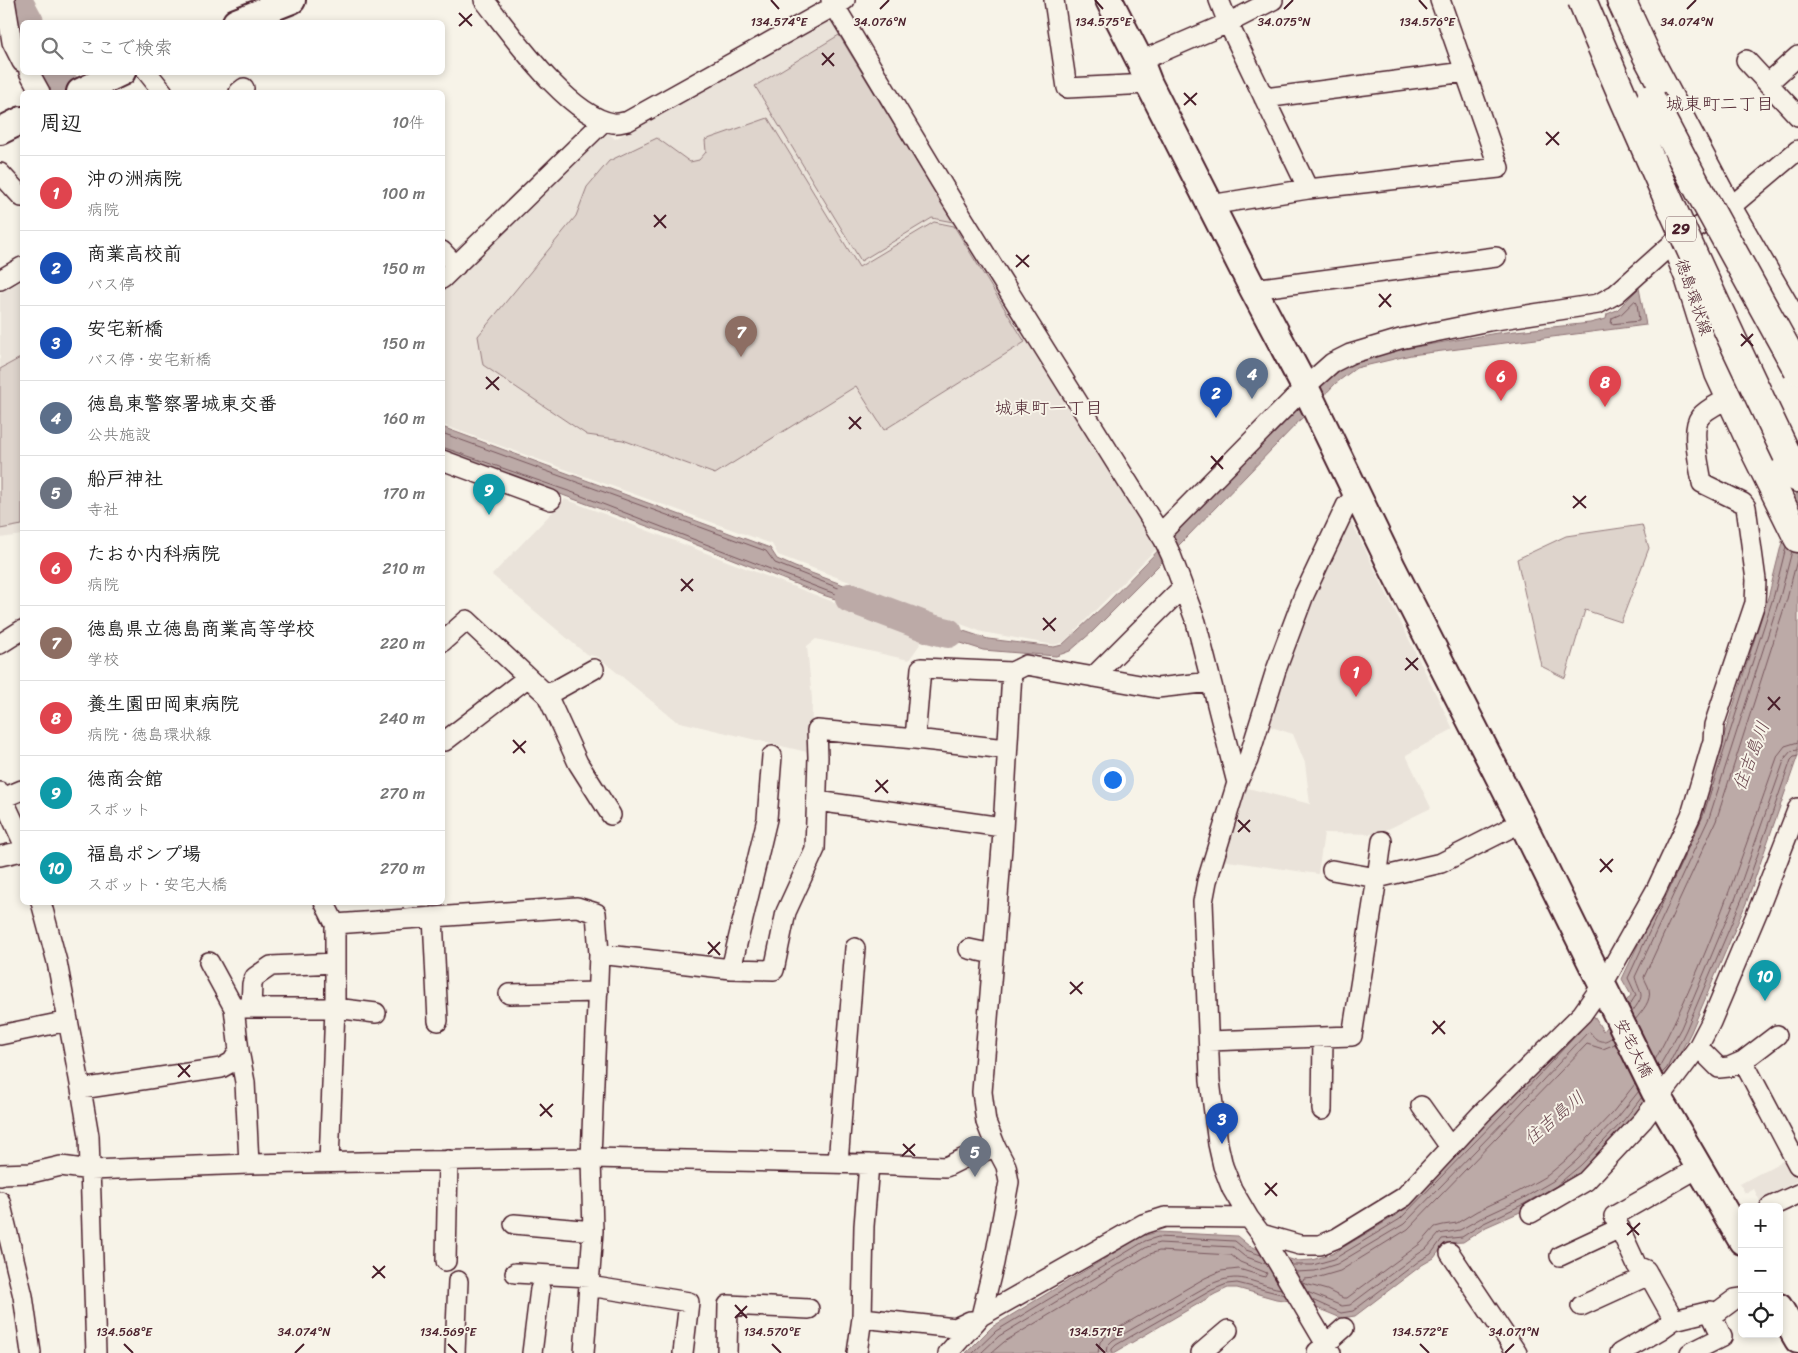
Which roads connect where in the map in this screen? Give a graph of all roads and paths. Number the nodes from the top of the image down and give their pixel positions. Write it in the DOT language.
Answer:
graph roads {
  1 [pos="292,0"];
  2 [pos="484,0"];
  3 [pos="1054,0"];
  4 [pos="1110,0"];
  5 [pos="1219,0"];
  6 [pos="1273,0"];
  7 [pos="1440,0"];
  8 [pos="1570,0"];
  9 [pos="1582,0"];
  10 [pos="1610,0"];
  11 [pos="1621,0"];
  12 [pos="837,2"];
  13 [pos="4,11"];
  14 [pos="241,20"];
  15 [pos="1228,23"];
  16 [pos="1798,56"];
  17 [pos="20,58"];
  18 [pos="1746,60"];
  19 [pos="1465,72"];
  20 [pos="1144,73"];
  21 [pos="31,75"];
  22 [pos="116,75"];
  23 [pos="150,75"];
  24 [pos="1768,83"];
  25 [pos="39,90"];
  26 [pos="84,90"];
  27 [pos="162,90"];
  28 [pos="1264,98"];
  29 [pos="1798,116"];
  30 [pos="20,121"];
  31 [pos="604,121"];
  32 [pos="0,131"];
  33 [pos="1798,150"];
  34 [pos="0,173"];
  35 [pos="1308,189"];
  36 [pos="20,194"];
  37 [pos="1210,205"];
  38 [pos="1728,209"];
  39 [pos="1674,242"];
  40 [pos="445,254"];
  41 [pos="1496,257"];
  42 [pos="456,266"];
  43 [pos="20,268"];
  44 [pos="445,276"];
  45 [pos="0,280"];
  46 [pos="1253,289"];
  47 [pos="1798,330"];
  48 [pos="1798,370"];
  49 [pos="1309,396"];
  50 [pos="1730,397"];
  51 [pos="445,461"];
  52 [pos="1793,467"];
  53 [pos="1357,494"];
  54 [pos="552,500"];
  55 [pos="1798,538"];
  56 [pos="1165,543"];
  57 [pos="1182,587"];
  58 [pos="20,631"];
  59 [pos="445,639"];
  60 [pos="0,644"];
  61 [pos="594,669"];
  62 [pos="1012,672"];
  63 [pos="1093,677"];
  64 [pos="527,678"];
  65 [pos="1210,682"];
  66 [pos="547,695"];
  67 [pos="915,739"];
  68 [pos="445,741"];
  69 [pos="1006,749"];
  70 [pos="772,756"];
  71 [pos="1237,783"];
  72 [pos="20,790"];
  73 [pos="2,795"];
  74 [pos="817,801"];
  75 [pos="1798,808"];
  76 [pos="611,815"];
  77 [pos="1522,822"];
  78 [pos="1002,827"];
  79 [pos="20,836"];
  80 [pos="1382,841"];
  81 [pos="20,851"];
  82 [pos="0,856"];
  83 [pos="1332,870"];
  84 [pos="1378,878"];
  85 [pos="42,905"];
  86 [pos="326,905"];
  87 [pos="433,917"];
  88 [pos="335,924"];
  89 [pos="854,948"];
  90 [pos="969,949"];
  91 [pos="599,954"];
  92 [pos="993,954"];
  93 [pos="209,962"];
  94 [pos="335,963"];
  95 [pos="731,969"];
  96 [pos="598,992"];
  97 [pos="509,994"];
  98 [pos="1607,994"];
  99 [pos="243,1008"];
  100 [pos="335,1008"];
  101 [pos="376,1013"];
  102 [pos="68,1021"];
  103 [pos="438,1021"];
  104 [pos="0,1035"];
  105 [pos="1777,1035"];
  106 [pos="1323,1037"];
  107 [pos="1209,1041"];
  108 [pos="1698,1047"];
  109 [pos="239,1051"];
  110 [pos="1743,1061"];
  111 [pos="82,1089"];
  112 [pos="1658,1094"];
  113 [pos="1421,1106"];
  114 [pos="1322,1110"];
  115 [pos="996,1147"];
  116 [pos="1450,1147"];
  117 [pos="591,1158"];
  118 [pos="448,1160"];
  119 [pos="329,1162"];
  120 [pos="838,1163"];
  121 [pos="249,1164"];
  122 [pos="869,1164"];
  123 [pos="1798,1165"];
  124 [pos="1700,1167"];
  125 [pos="91,1170"];
  126 [pos="0,1176"];
  127 [pos="1798,1194"];
  128 [pos="0,1201"];
  129 [pos="1779,1203"];
  130 [pos="1531,1213"];
  131 [pos="1249,1218"];
  132 [pos="514,1224"];
  133 [pos="1620,1228"];
  134 [pos="1738,1228"];
  135 [pos="593,1231"];
  136 [pos="1265,1241"];
  137 [pos="1450,1253"];
  138 [pos="1560,1256"];
  139 [pos="446,1261"];
  140 [pos="515,1273"];
  141 [pos="1649,1275"];
  142 [pos="458,1281"];
  143 [pos="589,1281"];
  144 [pos="540,1289"];
  145 [pos="1738,1299"];
  146 [pos="1581,1306"];
  147 [pos="809,1309"];
  148 [pos="1783,1314"];
  149 [pos="1712,1316"];
  150 [pos="862,1318"];
  151 [pos="978,1319"];
  152 [pos="1674,1320"];
  153 [pos="1344,1328"];
  154 [pos="1228,1330"];
  155 [pos="1798,1340"];
  156 [pos="1324,1350"];
  157 [pos="31,1353"];
  158 [pos="96,1353"];
  159 [pos="455,1353"];
  160 [pos="532,1353"];
  161 [pos="584,1353"];
  162 [pos="683,1353"];
  163 [pos="727,1353"];
  164 [pos="857,1353"];
  165 [pos="948,1353"];
  166 [pos="1200,1353"];
  167 [pos="1517,1353"];
  168 [pos="1620,1353"];
  169 [pos="1690,1353"];
  1 -- 14 [label="street"];
  2 -- 31 [label="street"];
  3 -- 20 [label="street"];
  4 -- 20 [label="street, 安宅大橋"];
  5 -- 15 [label="street"];
  6 -- 15 [label="street"];
  7 -- 19 [label="street"];
  8 -- 39 [label="main road, 徳島環状線 / 29"];
  9 -- 52 [label="main road, 徳島環状線 / 29, bridge"];
  10 -- 48 [label="main road, bridge"];
  11 -- 38 [label="main road"];
  12 -- 31 [label="street"];
  12 -- 56 [label="street"];
  13 -- 17 [label="street"];
  15 -- 20 [label="street"];
  15 -- 28 [label="street"];
  16 -- 24 [label="street"];
  18 -- 24 [label="street"];
  19 -- 28 [label="street"];
  19 -- 35 [label="street"];
  20 -- 37 [label="street, 安宅大橋"];
  21 -- 25 [label="street"];
  22 -- 26 [label="street"];
  23 -- 27 [label="street"];
  24 -- 29 [label="street"];
  28 -- 35 [label="street"];
  30 -- 32 [label="street"];
  31 -- 42 [label="street"];
  33 -- 38 [label="street"];
  34 -- 36 [label="street"];
  35 -- 37 [label="street"];
  37 -- 46 [label="street, 安宅大橋"];
  38 -- 39 [label="street"];
  38 -- 47 [label="main road"];
  39 -- 49 [label="street"];
  39 -- 50 [label="main road, 徳島環状線 / 29"];
  40 -- 42 [label="street"];
  41 -- 46 [label="street"];
  42 -- 44 [label="street"];
  43 -- 45 [label="street"];
  46 -- 49 [label="street, 安宅大橋"];
  49 -- 53 [label="street, 安宅大橋"];
  49 -- 56 [label="street"];
  50 -- 55 [label="main road, 徳島環状線 / 29"];
  50 -- 98 [label="street"];
  51 -- 54 [label="street"];
  53 -- 71 [label="street"];
  53 -- 77 [label="street, 安宅大橋"];
  56 -- 57 [label="street"];
  57 -- 63 [label="street"];
  57 -- 65 [label="street"];
  58 -- 60 [label="street"];
  59 -- 64 [label="street"];
  61 -- 66 [label="street"];
  62 -- 63 [label="street"];
  62 -- 67 [label="street"];
  62 -- 69 [label="street"];
  63 -- 65 [label="street"];
  64 -- 66 [label="street"];
  64 -- 68 [label="street"];
  65 -- 71 [label="street"];
  66 -- 76 [label="street"];
  67 -- 69 [label="street"];
  67 -- 74 [label="street"];
  69 -- 78 [label="street"];
  70 -- 95 [label="street"];
  71 -- 107 [label="street"];
  72 -- 73 [label="street"];
  73 -- 79 [label="street"];
  74 -- 78 [label="street"];
  74 -- 95 [label="street"];
  75 -- 108 [label="street"];
  77 -- 84 [label="street"];
  77 -- 98 [label="street, 安宅大橋"];
  78 -- 92 [label="street"];
  80 -- 84 [label="street"];
  81 -- 82 [label="street"];
  83 -- 84 [label="street"];
  84 -- 106 [label="street"];
  85 -- 102 [label="street"];
  86 -- 88 [label="street"];
  87 -- 88 [label="street"];
  87 -- 91 [label="street"];
  87 -- 103 [label="street"];
  88 -- 94 [label="street"];
  89 -- 120 [label="street"];
  90 -- 92 [label="street"];
  91 -- 95 [label="street"];
  91 -- 96 [label="street"];
  92 -- 115 [label="street"];
  93 -- 99 [label="street"];
  94 -- 99 [label="street"];
  94 -- 100 [label="street"];
  96 -- 97 [label="street"];
  96 -- 117 [label="street"];
  98 -- 112 [label="street, 安宅大橋"];
  98 -- 116 [label="street"];
  99 -- 100 [label="street"];
  99 -- 109 [label="street"];
  100 -- 101 [label="street"];
  100 -- 119 [label="street"];
  102 -- 104 [label="street"];
  102 -- 111 [label="street"];
  105 -- 110 [label="street"];
  106 -- 107 [label="street"];
  106 -- 114 [label="street"];
  107 -- 131 [label="street"];
  108 -- 110 [label="street"];
  108 -- 112 [label="street"];
  109 -- 111 [label="street"];
  109 -- 121 [label="street"];
  110 -- 123 [label="street"];
  111 -- 125 [label="street"];
  112 -- 124 [label="street, 安宅大橋"];
  112 -- 130 [label="street"];
  113 -- 116 [label="street"];
  115 -- 122 [label="street"];
  115 -- 151 [label="street"];
  116 -- 136 [label="street"];
  117 -- 118 [label="street"];
  117 -- 120 [label="street"];
  117 -- 135 [label="street"];
  118 -- 119 [label="street"];
  118 -- 139 [label="street"];
  119 -- 121 [label="street"];
  120 -- 122 [label="street"];
  121 -- 125 [label="street"];
  122 -- 150 [label="street"];
  124 -- 133 [label="street"];
  124 -- 134 [label="street, 安宅大橋"];
  125 -- 126 [label="street"];
  125 -- 158 [label="street"];
  127 -- 129 [label="street"];
  128 -- 157 [label="street"];
  131 -- 136 [label="street"];
  131 -- 151 [label="street"];
  132 -- 135 [label="street"];
  133 -- 138 [label="street"];
  133 -- 141 [label="street"];
  135 -- 143 [label="street"];
  136 -- 156 [label="street"];
  137 -- 167 [label="street"];
  140 -- 143 [label="street"];
  141 -- 146 [label="street"];
  141 -- 152 [label="street"];
  142 -- 159 [label="street"];
  143 -- 161 [label="street"];
  143 -- 162 [label="street"];
  144 -- 160 [label="street"];
  145 -- 149 [label="street"];
  147 -- 163 [label="street"];
  148 -- 155 [label="street"];
  149 -- 152 [label="street"];
  149 -- 169 [label="street"];
  150 -- 151 [label="street"];
  150 -- 164 [label="street"];
  151 -- 165 [label="street"];
  152 -- 168 [label="street"];
  153 -- 156 [label="street"];
  154 -- 166 [label="street"];
}
